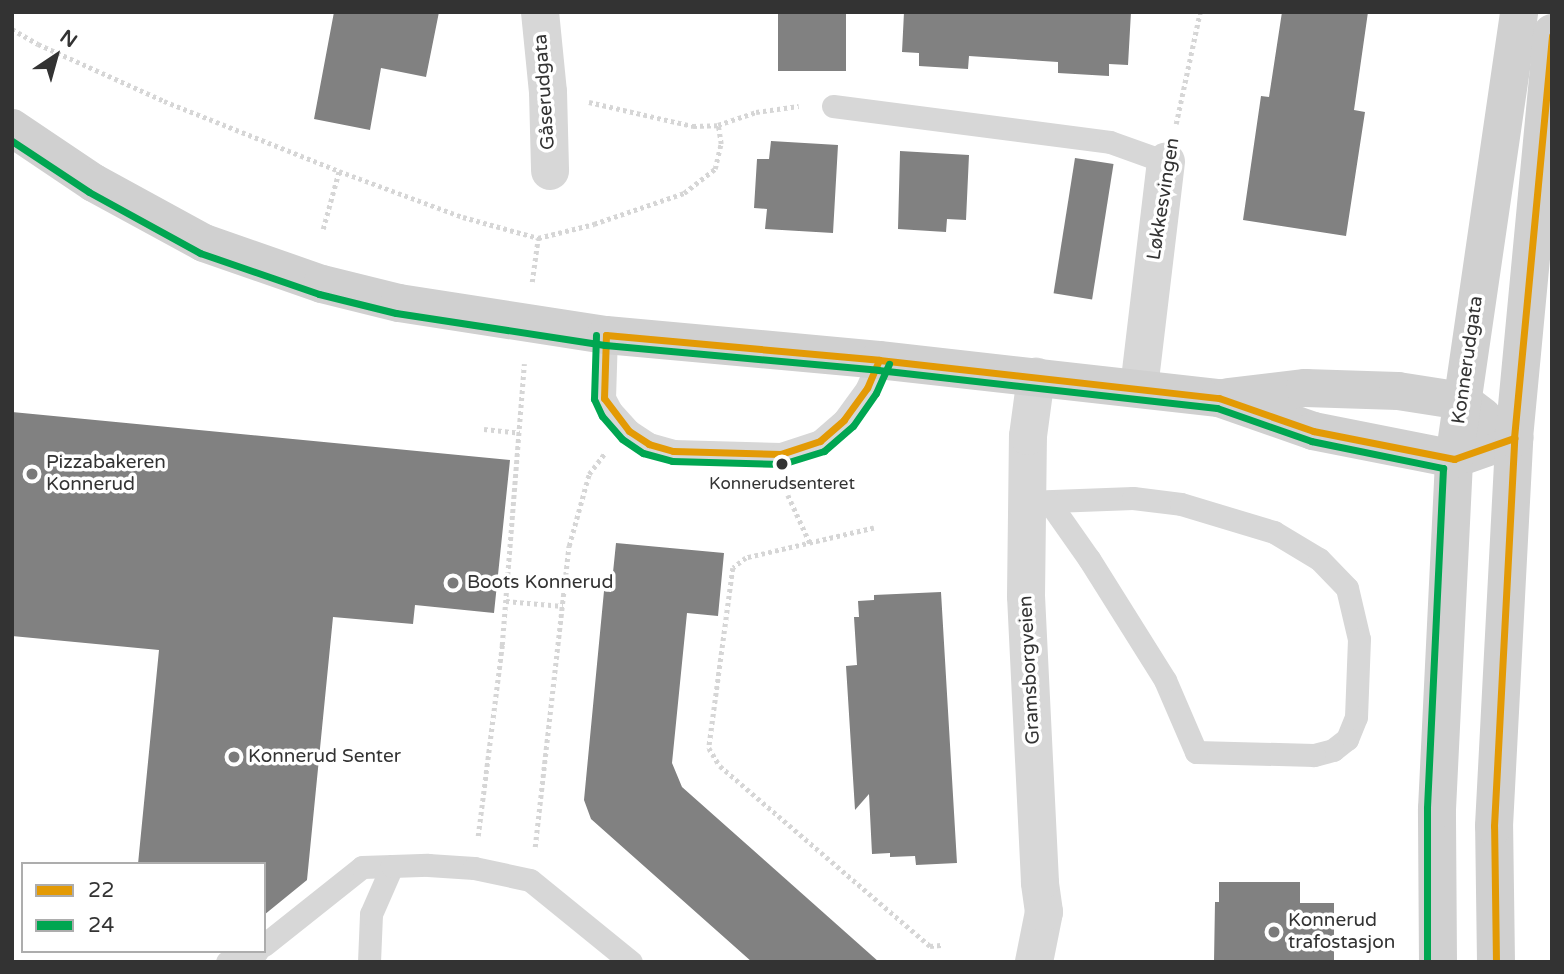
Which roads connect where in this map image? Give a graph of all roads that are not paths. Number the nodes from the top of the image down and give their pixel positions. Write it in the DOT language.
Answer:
graph roads {
  1 [pos="540,12"];
  2 [pos="1519,12"];
  3 [pos="1552,33"];
  4 [pos="833,106"];
  5 [pos="12,128"];
  6 [pos="1166,162"];
  7 [pos="550,171"];
  8 [pos="606,335"];
  9 [pos="879,360"];
  10 [pos="1036,377"];
  11 [pos="1139,388"];
  12 [pos="1219,398"];
  13 [pos="1462,401"];
  14 [pos="1514,438"];
  15 [pos="1454,459"];
  16 [pos="1037,502"];
  17 [pos="392,866"];
  18 [pos="266,943"];
  19 [pos="252,953"];
  20 [pos="228,962"];
  21 [pos="369,962"];
  22 [pos="631,962"];
  23 [pos="1034,962"];
  24 [pos="1438,962"];
  25 [pos="1496,962"];
  1 -- 7 [label="street, Gåserudgata"];
  2 -- 13 [label="main road, Konnerudgata"];
  3 -- 14 [label="main road"];
  4 -- 6 [label="lane"];
  5 -- 8 [label="main road"];
  6 -- 11 [label="street, Løkkesvingen"];
  8 -- 9 [label="main road"];
  8 -- 9 [label="lane"];
  9 -- 10 [label="main road"];
  10 -- 11 [label="main road"];
  10 -- 16 [label="street, Gramsborgveien"];
  11 -- 12 [label="main road"];
  12 -- 13 [label="main road"];
  12 -- 15 [label="main road"];
  13 -- 14 [label="main road"];
  13 -- 15 [label="main road, Konnerudgata"];
  14 -- 15 [label="main road"];
  14 -- 25 [label="main road"];
  15 -- 24 [label="main road, Konnerudgata"];
  16 -- 16 [label="lane"];
  16 -- 23 [label="street, Gramsborgveien"];
  17 -- 18 [label="lane"];
  17 -- 21 [label="lane"];
  17 -- 22 [label="lane"];
  19 -- 20 [label="lane"];
}
